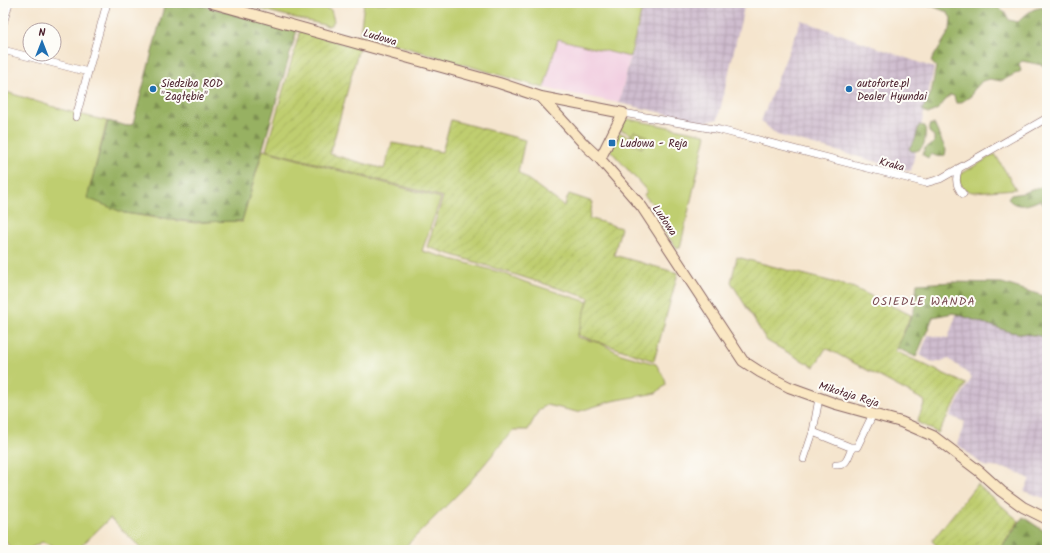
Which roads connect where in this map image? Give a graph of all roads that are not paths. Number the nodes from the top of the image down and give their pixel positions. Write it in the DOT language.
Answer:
graph roads {
  1 [pos="9,3"];
  2 [pos="107,3"];
  3 [pos="212,3"];
  4 [pos="3,24"];
  5 [pos="3,50"];
  6 [pos="88,72"];
  7 [pos="541,96"];
  8 [pos="623,113"];
  9 [pos="76,117"];
  10 [pos="1047,118"];
  11 [pos="720,130"];
  12 [pos="600,159"];
  13 [pos="959,168"];
  14 [pos="963,194"];
  15 [pos="677,259"];
  16 [pos="820,398"];
  17 [pos="873,414"];
  18 [pos="813,432"];
  19 [pos="852,448"];
  20 [pos="804,459"];
  21 [pos="836,465"];
  22 [pos="1047,519"];
  1 -- 4 [label="street"];
  2 -- 6 [label="street"];
  3 -- 7 [label="street, Ludowa"];
  5 -- 6 [label="street"];
  6 -- 9 [label="street"];
  7 -- 8 [label="street, Ludowa"];
  7 -- 12 [label="street, Ludowa"];
  8 -- 11 [label="street, Ludowa"];
  8 -- 12 [label="street"];
  10 -- 13 [label="street, Kraka"];
  11 -- 13 [label="street, Kraka"];
  12 -- 15 [label="street, Ludowa"];
  13 -- 14 [label="street"];
  15 -- 16 [label="street, Mikołaja Reja"];
  16 -- 17 [label="street, Mikołaja Reja"];
  16 -- 18 [label="street"];
  17 -- 19 [label="street"];
  17 -- 22 [label="street, Mikołaja Reja"];
  18 -- 19 [label="street"];
  18 -- 20 [label="street"];
  19 -- 21 [label="street"];
}
